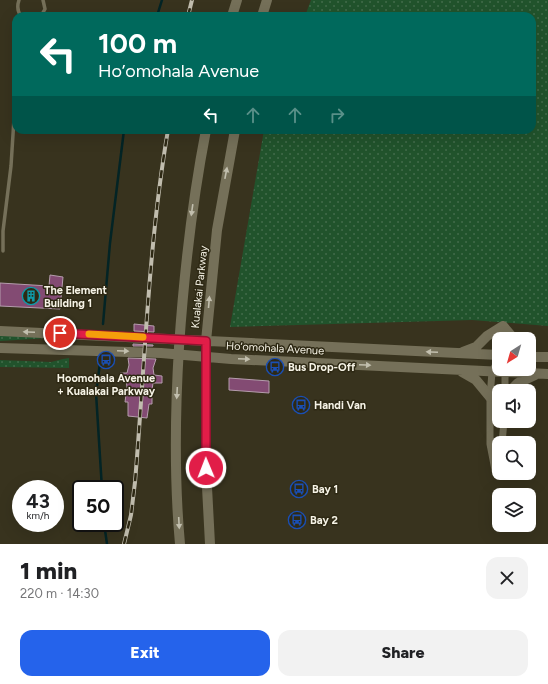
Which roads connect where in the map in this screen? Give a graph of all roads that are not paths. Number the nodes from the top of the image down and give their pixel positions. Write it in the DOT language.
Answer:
graph roads {
  1 [pos="18,0"];
  2 [pos="43,0"];
  3 [pos="237,0"];
  4 [pos="267,0"];
  5 [pos="19,12"];
  6 [pos="43,12"];
  7 [pos="233,12"];
  8 [pos="263,12"];
  9 [pos="13,134"];
  10 [pos="205,134"];
  11 [pos="234,134"];
  12 [pos="1,231"];
  13 [pos="3,251"];
  14 [pos="503,326"];
  15 [pos="0,331"];
  16 [pos="503,332"];
  17 [pos="508,332"];
  18 [pos="180,339"];
  19 [pos="206,341"];
  20 [pos="0,348"];
  21 [pos="460,353"];
  22 [pos="179,354"];
  23 [pos="492,355"];
  24 [pos="536,356"];
  25 [pos="206,357"];
  26 [pos="548,357"];
  27 [pos="454,370"];
  28 [pos="492,372"];
  29 [pos="543,374"];
  30 [pos="516,384"];
  31 [pos="490,397"];
  32 [pos="492,454"];
  33 [pos="180,544"];
  34 [pos="210,544"];
  1 -- 5 [label="lane"];
  2 -- 6 [label="lane"];
  3 -- 7 [label="main road"];
  4 -- 8 [label="main road"];
  9 -- 12 [label="lane"];
  10 -- 18 [label="main road, Kualakai Parkway, one-way"];
  19 -- 11 [label="main road, Kualakai Parkway, one-way"];
  12 -- 13 [label="lane"];
  14 -- 16 [label="main road"];
  14 -- 17 [label="main road"];
  14 -- 21 [label="main road"];
  18 -- 15 [label="main road, Ho’omohala Avenue, one-way"];
  18 -- 19 [label="main road, Ho’omohala Avenue"];
  18 -- 22 [label="main road, Kualakai Parkway"];
  21 -- 19 [label="main road, Ho’omohala Avenue, one-way"];
  19 -- 25 [label="main road, Kualakai Parkway"];
  20 -- 22 [label="main road, Ho’omohala Avenue, one-way"];
  21 -- 23 [label="main road, Ho’omohala Avenue"];
  22 -- 25 [label="main road, Ho’omohala Avenue"];
  22 -- 33 [label="main road, Kualakai Parkway, one-way"];
  24 -- 26 [label="main road"];
  25 -- 27 [label="main road, Ho’omohala Avenue, one-way"];
  25 -- 34 [label="main road, Kualakai Parkway"];
  27 -- 28 [label="main road, Ho’omohala Avenue"];
  27 -- 31 [label="main road"];
  28 -- 31 [label="street"];
  29 -- 30 [label="main road"];
  31 -- 32 [label="street"];
}
